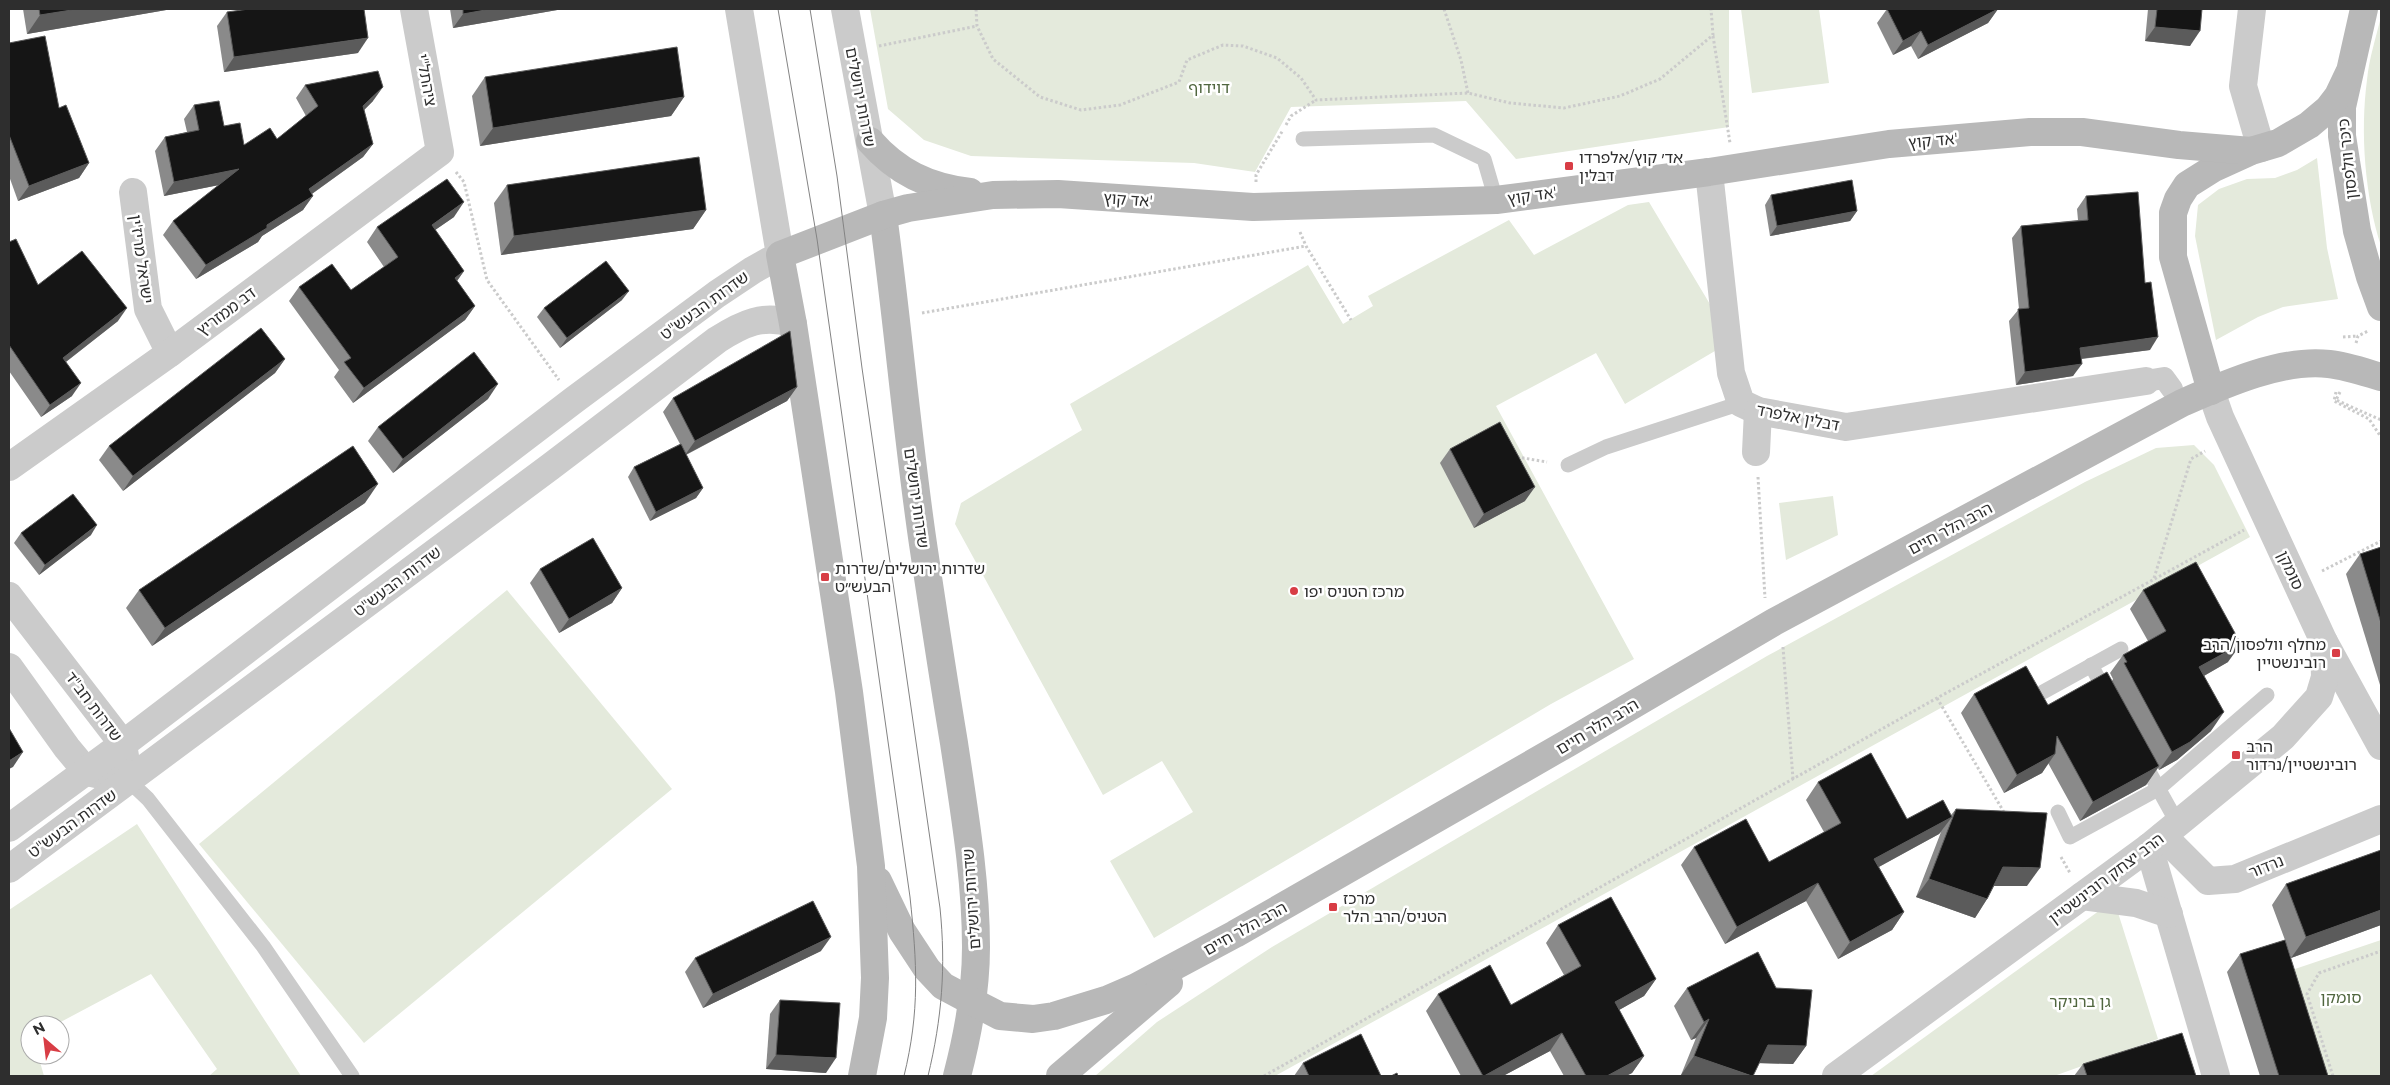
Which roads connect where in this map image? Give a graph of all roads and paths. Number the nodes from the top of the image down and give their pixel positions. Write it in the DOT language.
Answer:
graph roads {
  1 [pos="414,9"];
  2 [pos="739,9"];
  3 [pos="845,9"];
  4 [pos="976,9"];
  5 [pos="1444,9"];
  6 [pos="1710,9"];
  7 [pos="2252,9"];
  8 [pos="2364,9"];
  9 [pos="977,26"];
  10 [pos="1713,35"];
  11 [pos="852,50"];
  12 [pos="2348,75"];
  13 [pos="1468,93"];
  14 [pos="1316,100"];
  15 [pos="1303,139"];
  16 [pos="870,141"];
  17 [pos="2256,150"];
  18 [pos="440,152"];
  19 [pos="1722,170"];
  20 [pos="133,192"];
  21 [pos="993,195"];
  22 [pos="1496,200"];
  23 [pos="1289,206"];
  24 [pos="1253,207"];
  25 [pos="882,215"];
  26 [pos="1306,246"];
  27 [pos="780,255"];
  28 [pos="2381,306"];
  29 [pos="897,316"];
  30 [pos="1351,320"];
  31 [pos="793,324"];
  32 [pos="170,352"];
  33 [pos="2350,368"];
  34 [pos="2381,377"];
  35 [pos="2146,381"];
  36 [pos="2172,389"];
  37 [pos="2210,391"];
  38 [pos="574,400"];
  39 [pos="1749,407"];
  40 [pos="2381,420"];
  41 [pos="2381,437"];
  42 [pos="2202,444"];
  43 [pos="1756,452"];
  44 [pos="1511,460"];
  45 [pos="1568,465"];
  46 [pos="9,467"];
  47 [pos="2267,517"];
  48 [pos="2381,541"];
  49 [pos="2154,579"];
  50 [pos="2297,583"];
  51 [pos="9,596"];
  52 [pos="1766,606"];
  53 [pos="1782,638"];
  54 [pos="2324,642"];
  55 [pos="2121,649"];
  56 [pos="2091,665"];
  57 [pos="9,667"];
  58 [pos="2042,692"];
  59 [pos="2267,696"];
  60 [pos="1938,698"];
  61 [pos="2114,707"];
  62 [pos="123,744"];
  63 [pos="2381,746"];
  64 [pos="2136,748"];
  65 [pos="87,772"];
  66 [pos="1793,779"];
  67 [pos="129,781"];
  68 [pos="2158,789"];
  69 [pos="2058,812"];
  70 [pos="2006,816"];
  71 [pos="2381,819"];
  72 [pos="9,828"];
  73 [pos="2163,836"];
  74 [pos="871,866"];
  75 [pos="9,869"];
  76 [pos="2082,896"];
  77 [pos="2169,914"];
  78 [pos="1235,934"];
  79 [pos="2381,952"];
  80 [pos="973,1002"];
  81 [pos="352,1076"];
  82 [pos="862,1076"];
  83 [pos="957,1076"];
  84 [pos="1060,1076"];
  85 [pos="1264,1076"];
  86 [pos="1836,1076"];
  87 [pos="2216,1076"];
  88 [pos="2333,1076"];
  1 -- 18 [label="street, ציהתל\"י"];
  2 -- 27 [label="street"];
  3 -- 11 [label="street, שדרות ירושלים"];
  4 -- 9 [label="path"];
  5 -- 13 [label="path"];
  6 -- 10 [label="path"];
  7 -- 17 [label="street"];
  8 -- 12 [label="main road, כיכר וולפסון"];
  9 -- 11 [label="path"];
  9 -- 14 [label="path"];
  10 -- 13 [label="path"];
  10 -- 19 [label="path"];
  11 -- 16 [label="street, שדרות ירושלים"];
  12 -- 17 [label="main road, אד קוץ'"];
  12 -- 28 [label="main road, כיכר וולפסון"];
  13 -- 14 [label="path"];
  14 -- 24 [label="path"];
  15 -- 22 [label="lane"];
  16 -- 21 [label="main road"];
  16 -- 25 [label="street, שדרות ירושלים"];
  17 -- 19 [label="main road, אד קוץ'"];
  17 -- 37 [label="main road"];
  18 -- 32 [label="street, דב ממזריץ"];
  18 -- 38 [label="path"];
  19 -- 22 [label="main road, אד קוץ'"];
  19 -- 39 [label="street, דבלין אלפרד"];
  20 -- 32 [label="street, ישראל מריז'ין"];
  21 -- 24 [label="main road, אד קוץ'"];
  21 -- 25 [label="main road, אד קוץ'"];
  22 -- 23 [label="main road, אד קוץ'"];
  23 -- 24 [label="main road, אד קוץ'"];
  23 -- 26 [label="path"];
  25 -- 27 [label="main road, אד קוץ'"];
  25 -- 29 [label="main road, שדרות ירושלים"];
  26 -- 29 [label="path"];
  26 -- 30 [label="path"];
  27 -- 31 [label="main road"];
  27 -- 38 [label="street, שדרות הבעש\"ט"];
  29 -- 80 [label="main road, שדרות ירושלים"];
  31 -- 67 [label="street, שדרות הבעש\"ט"];
  31 -- 74 [label="main road"];
  32 -- 46 [label="street, דב ממזריץ"];
  33 -- 34 [label="main road, הרב הלר חיים"];
  33 -- 37 [label="main road, הרב הלר חיים"];
  33 -- 40 [label="path"];
  33 -- 41 [label="path"];
  35 -- 36 [label="street, דבלין אלפרד"];
  35 -- 39 [label="street, דבלין אלפרד"];
  37 -- 47 [label="street, סומקן"];
  37 -- 78 [label="main road, הרב הלר חיים"];
  38 -- 62 [label="street, שדרות הבעש\"ט"];
  39 -- 43 [label="street"];
  39 -- 45 [label="lane"];
  42 -- 49 [label="path"];
  43 -- 52 [label="path"];
  44 -- 45 [label="path"];
  47 -- 49 [label="path"];
  47 -- 50 [label="street, סומקן"];
  48 -- 50 [label="path"];
  49 -- 60 [label="path"];
  50 -- 54 [label="street, סומקן"];
  51 -- 62 [label="street, שדרות חב\"ד"];
  53 -- 66 [label="path"];
  54 -- 63 [label="street, סומקן"];
  54 -- 73 [label="street, הרב יצחק רובינשטיין"];
  55 -- 56 [label="lane"];
  56 -- 58 [label="lane"];
  56 -- 61 [label="lane"];
  57 -- 65 [label="street"];
  59 -- 68 [label="lane"];
  60 -- 66 [label="path"];
  60 -- 70 [label="path"];
  62 -- 65 [label="street, שדרות הבעש\"ט"];
  62 -- 67 [label="street, שדרות חב\"ד"];
  64 -- 68 [label="lane"];
  65 -- 67 [label="street"];
  65 -- 72 [label="street, שדרות הבעש\"ט"];
  66 -- 85 [label="path"];
  67 -- 75 [label="street, שדרות הבעש\"ט"];
  67 -- 81 [label="lane"];
  68 -- 69 [label="lane"];
  68 -- 73 [label="lane"];
  71 -- 73 [label="street, נרדור"];
  73 -- 76 [label="street, הרב יצחק רובינשטיין"];
  73 -- 77 [label="street"];
  74 -- 80 [label="main road, הרב הלר חיים"];
  74 -- 82 [label="main road"];
  76 -- 77 [label="street"];
  76 -- 86 [label="street, הרב יצחק רובינשטיין"];
  77 -- 87 [label="street"];
  78 -- 80 [label="main road, הרב הלר חיים"];
  78 -- 84 [label="main road"];
  79 -- 88 [label="path"];
  80 -- 83 [label="main road, שדרות ירושלים"];
}
